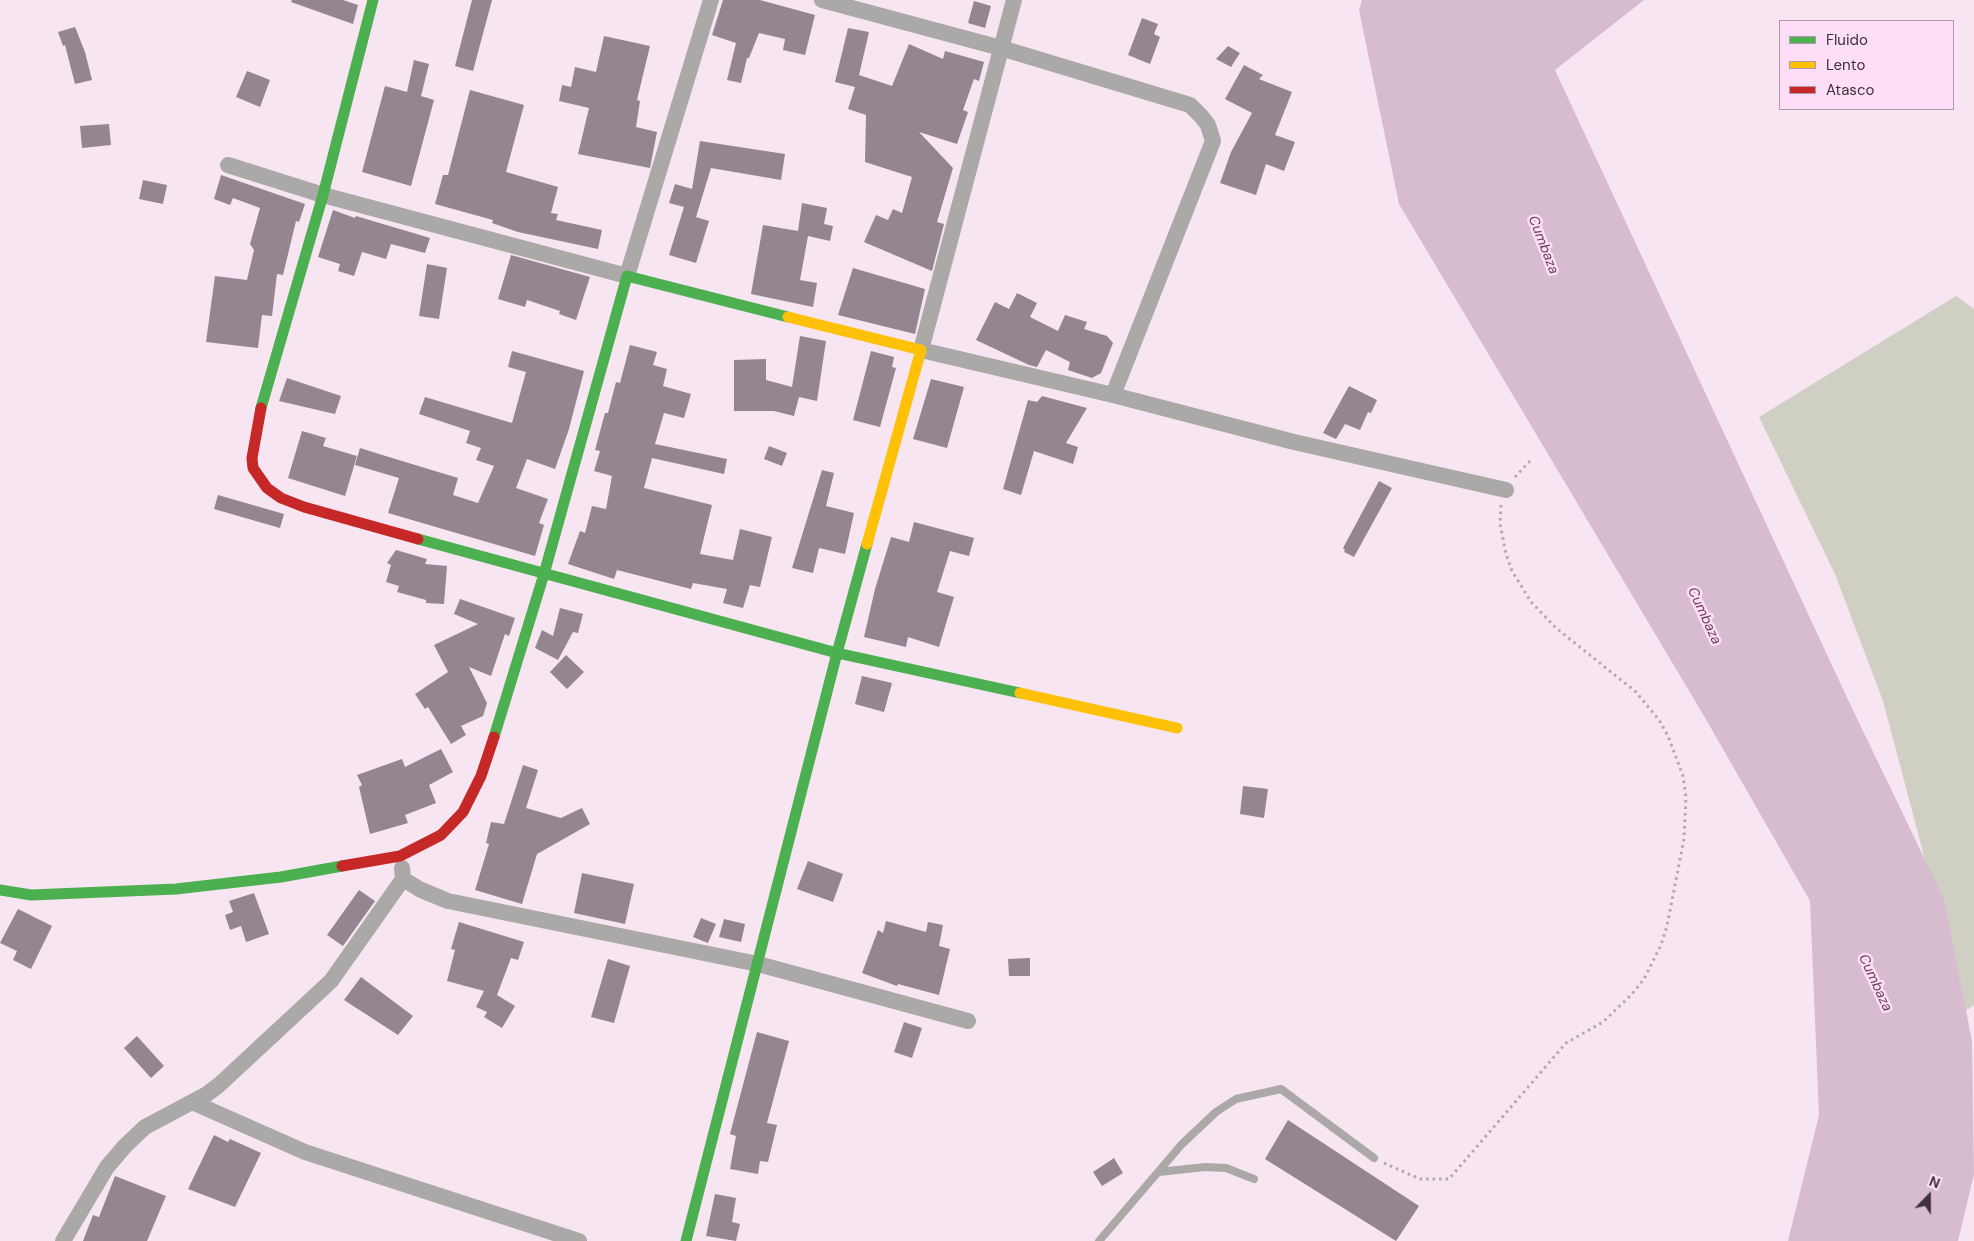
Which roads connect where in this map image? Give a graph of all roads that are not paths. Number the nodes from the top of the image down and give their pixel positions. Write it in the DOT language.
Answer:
graph roads {
  1 [pos="373,0"];
  2 [pos="711,0"];
  3 [pos="822,0"];
  4 [pos="1014,0"];
  5 [pos="1001,48"];
  6 [pos="228,165"];
  7 [pos="323,195"];
  8 [pos="627,276"];
  9 [pos="921,350"];
  10 [pos="1114,395"];
  11 [pos="1506,490"];
  12 [pos="544,574"];
  13 [pos="837,653"];
  14 [pos="1177,728"];
  15 [pos="400,856"];
  16 [pos="403,879"];
  17 [pos="0,890"];
  18 [pos="758,964"];
  19 [pos="968,1021"];
  20 [pos="192,1102"];
  21 [pos="1374,1158"];
  22 [pos="1159,1172"];
  23 [pos="1254,1179"];
  24 [pos="62,1241"];
  25 [pos="579,1241"];
  26 [pos="686,1241"];
  27 [pos="1099,1241"];
  1 -- 7 [label="street"];
  2 -- 8 [label="street"];
  3 -- 5 [label="street"];
  4 -- 5 [label="street"];
  5 -- 9 [label="street"];
  5 -- 10 [label="street"];
  6 -- 7 [label="street"];
  7 -- 8 [label="street"];
  7 -- 12 [label="street"];
  8 -- 9 [label="street"];
  8 -- 12 [label="street"];
  9 -- 10 [label="street"];
  9 -- 13 [label="street"];
  10 -- 11 [label="street"];
  12 -- 13 [label="street"];
  12 -- 15 [label="street"];
  13 -- 14 [label="street"];
  13 -- 18 [label="street"];
  15 -- 16 [label="street"];
  15 -- 17 [label="street"];
  16 -- 18 [label="street"];
  16 -- 20 [label="street"];
  18 -- 19 [label="street"];
  18 -- 26 [label="street"];
  20 -- 24 [label="street"];
  20 -- 25 [label="street"];
  21 -- 22 [label="lane"];
  22 -- 23 [label="lane"];
  22 -- 27 [label="lane"];
}
